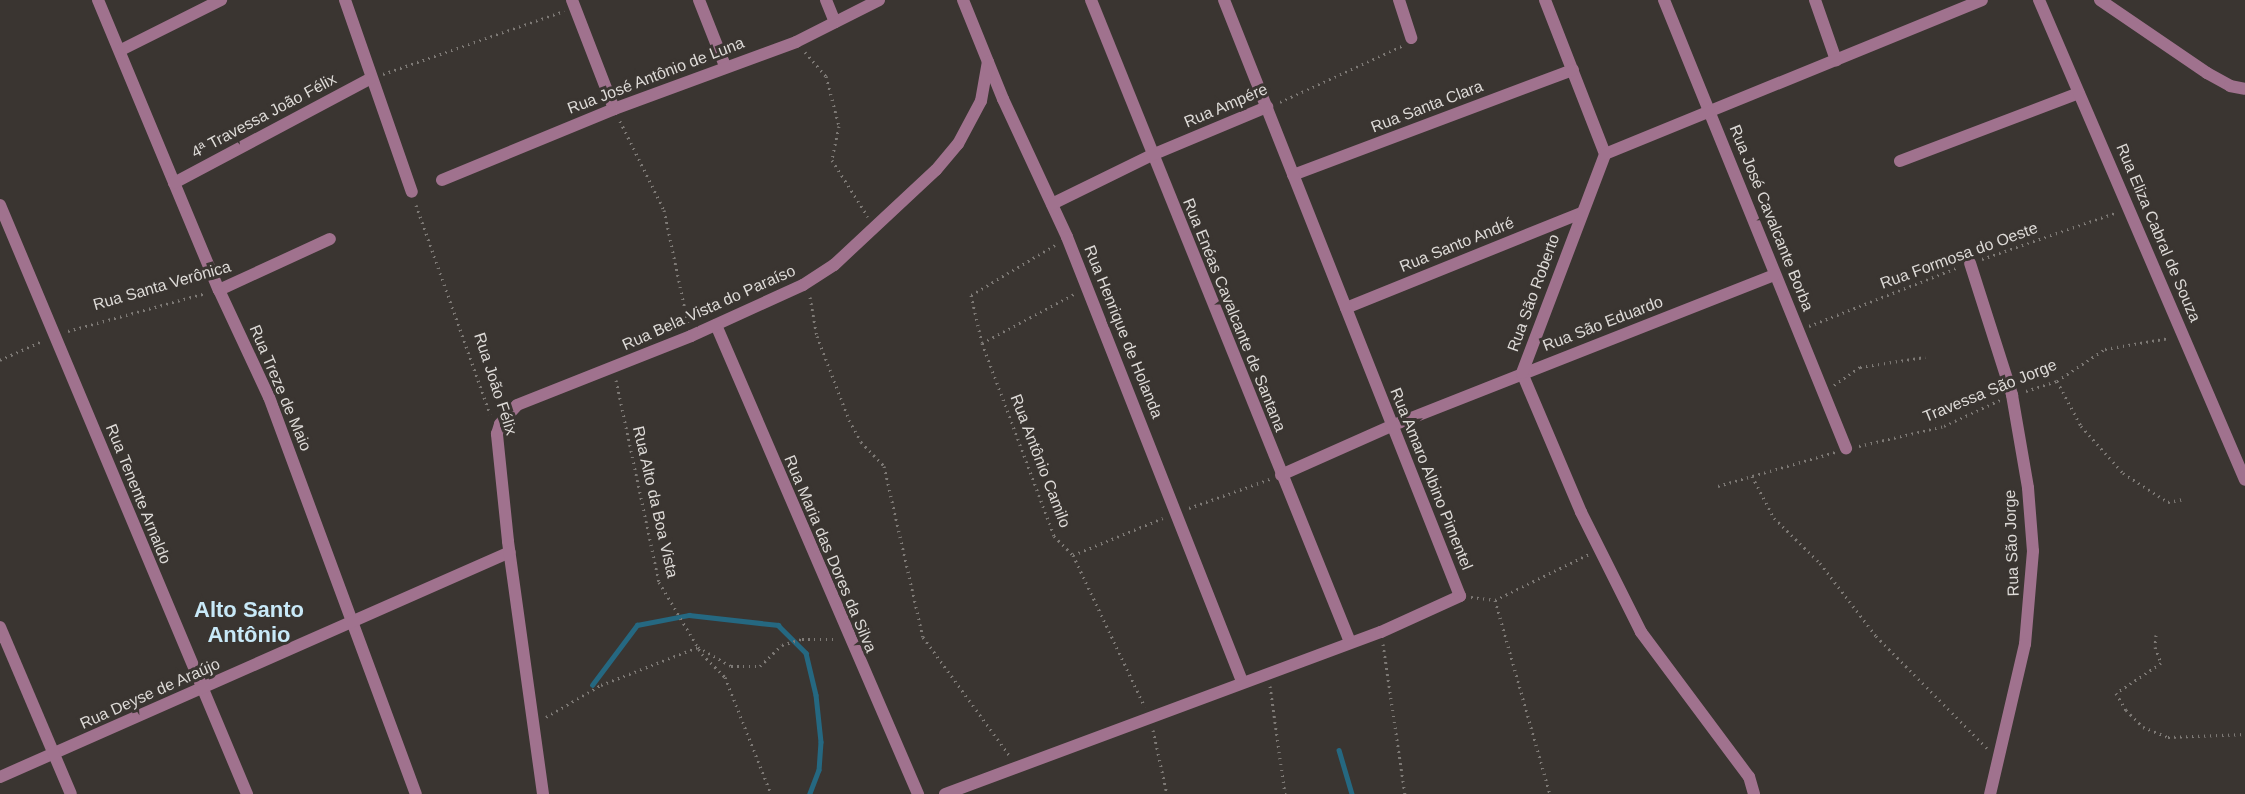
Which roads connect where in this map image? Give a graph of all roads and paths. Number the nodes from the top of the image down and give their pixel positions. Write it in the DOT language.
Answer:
graph roads {
  1 [pos="98,0"];
  2 [pos="221,0"];
  3 [pos="345,0"];
  4 [pos="699,0"];
  5 [pos="826,0"];
  6 [pos="879,0"];
  7 [pos="963,0"];
  8 [pos="1091,0"];
  9 [pos="1224,0"];
  10 [pos="1398,0"];
  11 [pos="1545,0"];
  12 [pos="1664,0"];
  13 [pos="1815,0"];
  14 [pos="1982,0"];
  15 [pos="2039,0"];
  16 [pos="2100,0"];
  17 [pos="574,4"];
  18 [pos="835,22"];
  19 [pos="1411,38"];
  20 [pos="796,42"];
  21 [pos="121,50"];
  22 [pos="1836,60"];
  23 [pos="988,62"];
  24 [pos="725,66"];
  25 [pos="1573,70"];
  26 [pos="370,79"];
  27 [pos="2245,89"];
  28 [pos="2079,93"];
  29 [pos="1267,107"];
  30 [pos="614,109"];
  31 [pos="1710,113"];
  32 [pos="1605,154"];
  33 [pos="1152,155"];
  34 [pos="1900,161"];
  35 [pos="1293,175"];
  36 [pos="442,180"];
  37 [pos="174,183"];
  38 [pos="412,192"];
  39 [pos="1052,204"];
  40 [pos="0,205"];
  41 [pos="2128,208"];
  42 [pos="1581,213"];
  43 [pos="874,227"];
  44 [pos="1067,237"];
  45 [pos="330,239"];
  46 [pos="1970,263"];
  47 [pos="1774,275"];
  48 [pos="804,285"];
  49 [pos="1087,288"];
  50 [pos="219,290"];
  51 [pos="1346,308"];
  52 [pos="716,325"];
  53 [pos="1799,330"];
  54 [pos="55,335"];
  55 [pos="691,336"];
  56 [pos="2163,339"];
  57 [pos="982,343"];
  58 [pos="1925,357"];
  59 [pos="0,360"];
  60 [pos="614,368"];
  61 [pos="1522,373"];
  62 [pos="2057,381"];
  63 [pos="1823,393"];
  64 [pos="2012,395"];
  65 [pos="1390,426"];
  66 [pos="497,434"];
  67 [pos="1846,449"];
  68 [pos="1281,475"];
  69 [pos="1752,476"];
  70 [pos="2245,480"];
  71 [pos="1718,486"];
  72 [pos="2184,499"];
  73 [pos="1178,512"];
  74 [pos="1601,548"];
  75 [pos="510,552"];
  76 [pos="1073,555"];
  77 [pos="1460,596"];
  78 [pos="1495,600"];
  79 [pos="353,621"];
  80 [pos="0,627"];
  81 [pos="1381,632"];
  82 [pos="2157,635"];
  83 [pos="848,638"];
  84 [pos="1350,642"];
  85 [pos="698,647"];
  86 [pos="1268,673"];
  87 [pos="1242,681"];
  88 [pos="200,690"];
  89 [pos="1150,717"];
  90 [pos="531,726"];
  91 [pos="2245,734"];
  92 [pos="52,754"];
  93 [pos="1999,759"];
  94 [pos="1018,768"];
  95 [pos="0,777"];
  96 [pos="71,794"];
  97 [pos="247,794"];
  98 [pos="416,794"];
  99 [pos="543,794"];
  100 [pos="771,794"];
  101 [pos="918,794"];
  102 [pos="945,794"];
  103 [pos="1167,794"];
  104 [pos="1285,794"];
  105 [pos="1405,794"];
  106 [pos="1550,794"];
  107 [pos="1754,794"];
  108 [pos="1990,794"];
  1 -- 21 [label="street, Rua Treze de Maio"];
  2 -- 21 [label="street"];
  3 -- 26 [label="street"];
  4 -- 24 [label="street"];
  5 -- 18 [label="street"];
  6 -- 18 [label="street, Rua José Antônio de Luna"];
  7 -- 23 [label="street, Rua Henrique de Holanda"];
  8 -- 33 [label="street, Rua Enéas Cavalcante de Santana"];
  9 -- 29 [label="street, Rua Amaro Albino Pimentel"];
  10 -- 19 [label="street"];
  11 -- 25 [label="street"];
  12 -- 31 [label="street, Rua José Cavalcante Borba"];
  13 -- 22 [label="street"];
  14 -- 22 [label="street"];
  15 -- 28 [label="street, Rua Eliza Cabral de Souza"];
  16 -- 27 [label="street"];
  17 -- 26 [label="path"];
  17 -- 30 [label="street"];
  18 -- 20 [label="street, Rua José Antônio de Luna"];
  19 -- 29 [label="path, Rua Ampére"];
  20 -- 24 [label="street, Rua José Antônio de Luna"];
  20 -- 43 [label="path"];
  21 -- 37 [label="street, Rua Treze de Maio"];
  22 -- 31 [label="street"];
  23 -- 39 [label="street, Rua Henrique de Holanda"];
  23 -- 43 [label="street, Rua Bela Vista do Paraíso"];
  24 -- 30 [label="street, Rua José Antônio de Luna"];
  25 -- 32 [label="street"];
  25 -- 35 [label="street, Rua Santa Clara"];
  26 -- 37 [label="street, 4ª Travessa João Félix"];
  26 -- 38 [label="street"];
  28 -- 34 [label="street"];
  28 -- 41 [label="street, Rua Eliza Cabral de Souza"];
  29 -- 33 [label="street, Rua Ampére"];
  29 -- 35 [label="street, Rua Amaro Albino Pimentel"];
  30 -- 36 [label="street, Rua José Antônio de Luna"];
  30 -- 55 [label="path"];
  31 -- 32 [label="street"];
  31 -- 47 [label="street, Rua José Cavalcante Borba"];
  32 -- 42 [label="street, Rua São Roberto"];
  33 -- 39 [label="street, Rua Ampére"];
  33 -- 68 [label="street, Rua Enéas Cavalcante de Santana"];
  35 -- 51 [label="street, Rua Amaro Albino Pimentel"];
  37 -- 50 [label="street, Rua Treze de Maio"];
  38 -- 66 [label="path, Rua João Félix"];
  39 -- 44 [label="street, Rua Henrique de Holanda"];
  40 -- 54 [label="street, Rua Tenente Arnaldo"];
  41 -- 46 [label="path, Rua Formosa do Oeste"];
  41 -- 70 [label="street, Rua Eliza Cabral de Souza"];
  42 -- 51 [label="street, Rua Santo André"];
  42 -- 61 [label="street, Rua São Roberto"];
  43 -- 48 [label="street, Rua Bela Vista do Paraíso"];
  44 -- 49 [label="street, Rua Henrique de Holanda"];
  44 -- 57 [label="path, Rua Antônio Camilo"];
  45 -- 50 [label="street, Rua Santa Verônica"];
  46 -- 53 [label="path, Rua Formosa do Oeste"];
  46 -- 64 [label="street, Rua São Jorge"];
  47 -- 53 [label="street, Rua José Cavalcante Borba"];
  47 -- 61 [label="street, Rua São Eduardo"];
  48 -- 52 [label="street, Rua Bela Vista do Paraíso"];
  48 -- 94 [label="path"];
  49 -- 57 [label="path"];
  49 -- 73 [label="street, Rua Henrique de Holanda"];
  50 -- 54 [label="path, Rua Santa Verônica"];
  50 -- 79 [label="street, Rua Treze de Maio"];
  51 -- 65 [label="street, Rua Amaro Albino Pimentel"];
  52 -- 55 [label="street, Rua Bela Vista do Paraíso"];
  52 -- 83 [label="street, Rua Maria das Dores da Silva"];
  53 -- 63 [label="street, Rua José Cavalcante Borba"];
  54 -- 59 [label="path, Rua Santa Verônica"];
  54 -- 88 [label="street, Rua Tenente Arnaldo"];
  55 -- 60 [label="street, Rua Bela Vista do Paraíso"];
  56 -- 62 [label="path, Travessa São Jorge"];
  57 -- 76 [label="path, Rua Antônio Camilo"];
  58 -- 63 [label="path"];
  60 -- 66 [label="street, Rua Bela Vista do Paraíso"];
  60 -- 85 [label="path, Rua Alto da Boa Vista"];
  61 -- 65 [label="street, Rua São Eduardo"];
  61 -- 74 [label="street, Rua São Roberto"];
  62 -- 64 [label="path, Travessa São Jorge"];
  62 -- 72 [label="path"];
  63 -- 67 [label="street, Rua José Cavalcante Borba"];
  64 -- 67 [label="path, Travessa São Jorge"];
  64 -- 93 [label="street, Rua São Jorge"];
  65 -- 68 [label="street, Rua São Eduardo"];
  65 -- 77 [label="street, Rua Amaro Albino Pimentel"];
  66 -- 75 [label="street, Rua João Félix"];
  67 -- 69 [label="path, Travessa São Jorge"];
  68 -- 73 [label="path"];
  68 -- 84 [label="street, Rua Enéas Cavalcante de Santana"];
  69 -- 71 [label="path, Travessa São Jorge"];
  69 -- 93 [label="path"];
  73 -- 76 [label="path"];
  73 -- 87 [label="street, Rua Henrique de Holanda"];
  74 -- 78 [label="path"];
  74 -- 107 [label="street, Rua São Roberto"];
  75 -- 79 [label="street, Rua Deyse de Araújo"];
  75 -- 90 [label="street, Rua João Félix"];
  76 -- 89 [label="path, Rua Antônio Camilo"];
  77 -- 78 [label="path"];
  77 -- 81 [label="street, Rua Amaro Albino Pimentel"];
  78 -- 106 [label="path"];
  79 -- 88 [label="street, Rua Deyse de Araújo"];
  79 -- 98 [label="street, Rua Treze de Maio"];
  80 -- 92 [label="street"];
  81 -- 84 [label="street, Rua Amaro Albino Pimentel"];
  81 -- 105 [label="path"];
  82 -- 91 [label="path"];
  83 -- 85 [label="path"];
  83 -- 101 [label="street, Rua Maria das Dores da Silva"];
  84 -- 86 [label="street, Rua Amaro Albino Pimentel"];
  85 -- 90 [label="path"];
  85 -- 100 [label="path, Rua Alto da Boa Vista"];
  86 -- 87 [label="street, Rua Amaro Albino Pimentel"];
  86 -- 104 [label="path"];
  87 -- 89 [label="street, Rua Amaro Albino Pimentel"];
  88 -- 92 [label="street, Rua Deyse de Araújo"];
  88 -- 97 [label="street, Rua Tenente Arnaldo"];
  89 -- 94 [label="street, Rua Amaro Albino Pimentel"];
  89 -- 103 [label="path, Rua Antônio Camilo"];
  90 -- 99 [label="street, Rua João Félix"];
  92 -- 95 [label="street, Rua Deyse de Araújo"];
  92 -- 96 [label="street"];
  93 -- 108 [label="street, Rua São Jorge"];
  94 -- 102 [label="street, Rua Amaro Albino Pimentel"];
}
